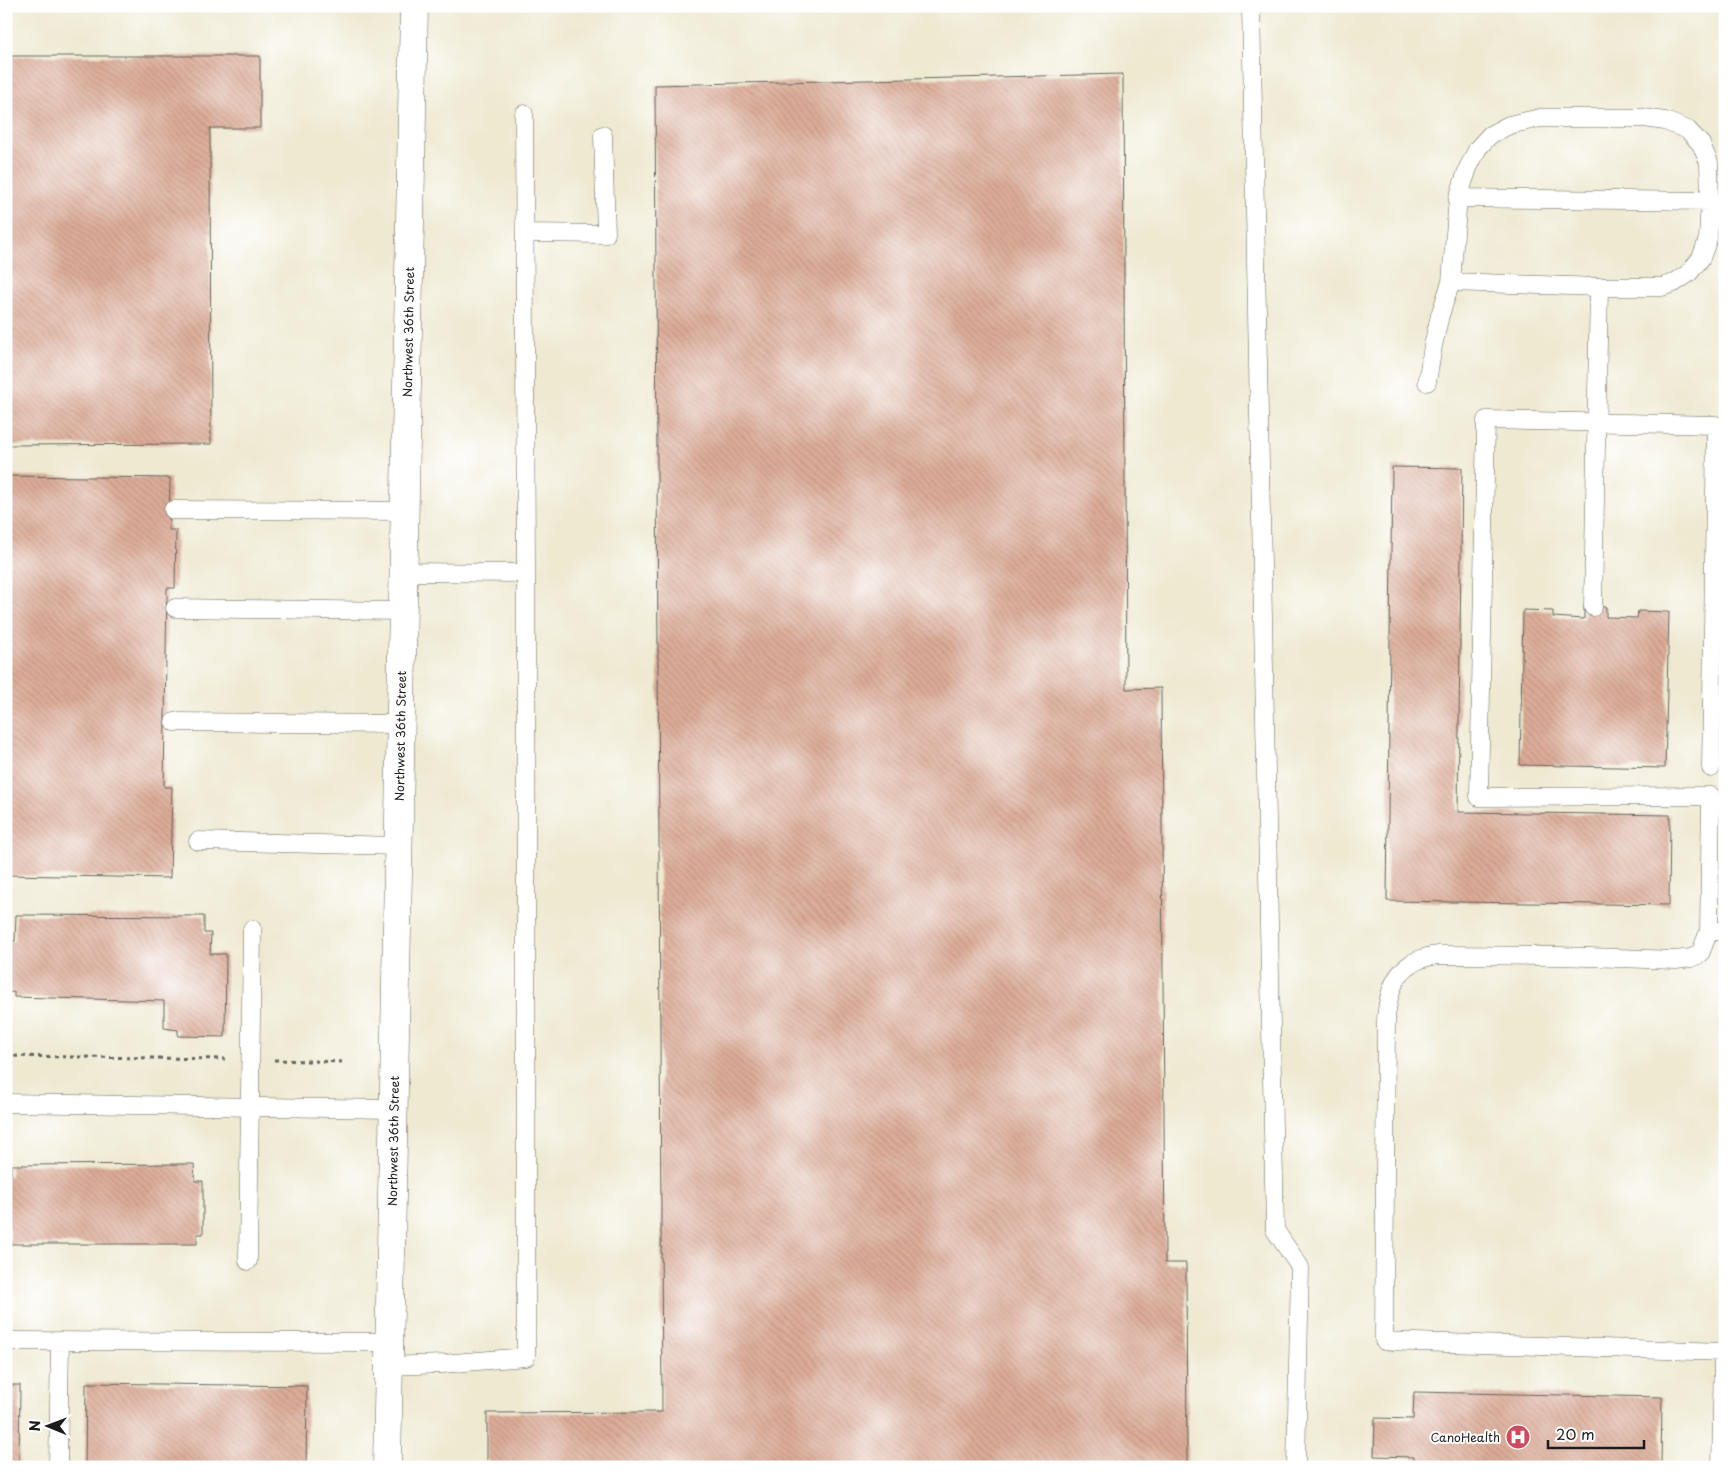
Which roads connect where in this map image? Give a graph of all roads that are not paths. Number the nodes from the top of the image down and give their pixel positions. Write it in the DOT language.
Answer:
graph roads {
  1 [pos="414,6"];
  2 [pos="1251,6"];
  3 [pos="524,114"];
  4 [pos="603,134"];
  5 [pos="1458,198"];
  6 [pos="1710,201"];
  7 [pos="525,233"];
  8 [pos="1451,282"];
  9 [pos="1598,287"];
  10 [pos="1427,382"];
  11 [pos="1596,423"];
  12 [pos="173,510"];
  13 [pos="405,511"];
  14 [pos="404,572"];
  15 [pos="526,572"];
  16 [pos="1594,607"];
  17 [pos="175,608"];
  18 [pos="402,611"];
  19 [pos="174,722"];
  20 [pos="400,724"];
  21 [pos="1711,768"];
  22 [pos="198,840"];
  23 [pos="398,846"];
  24 [pos="252,929"];
  25 [pos="1717,931"];
  26 [pos="6,1103"];
  27 [pos="250,1108"];
  28 [pos="393,1110"];
  29 [pos="248,1261"];
  30 [pos="6,1341"];
  31 [pos="60,1341"];
  32 [pos="1724,1352"];
  33 [pos="389,1354"];
  34 [pos="58,1467"];
  35 [pos="387,1467"];
  36 [pos="1296,1467"];
  37 [pos="1721,1467"];
  1 -- 13 [label="street, Northwest 36th Street"];
  2 -- 36 [label="lane"];
  3 -- 7 [label="lane"];
  4 -- 7 [label="lane"];
  5 -- 6 [label="lane"];
  5 -- 6 [label="lane"];
  5 -- 8 [label="lane"];
  6 -- 9 [label="lane"];
  7 -- 15 [label="lane"];
  8 -- 9 [label="lane"];
  8 -- 10 [label="lane"];
  9 -- 11 [label="lane"];
  11 -- 16 [label="lane"];
  11 -- 21 [label="lane"];
  11 -- 25 [label="lane"];
  12 -- 13 [label="lane"];
  13 -- 14 [label="street, Northwest 36th Street"];
  14 -- 15 [label="lane"];
  14 -- 18 [label="street, Northwest 36th Street"];
  15 -- 33 [label="lane"];
  17 -- 18 [label="lane"];
  18 -- 20 [label="street, Northwest 36th Street"];
  19 -- 20 [label="lane"];
  20 -- 23 [label="street, Northwest 36th Street"];
  22 -- 23 [label="lane"];
  23 -- 28 [label="street, Northwest 36th Street"];
  24 -- 27 [label="lane"];
  25 -- 32 [label="lane"];
  26 -- 27 [label="lane"];
  27 -- 28 [label="lane"];
  27 -- 29 [label="lane"];
  28 -- 33 [label="street, Northwest 36th Street"];
  30 -- 31 [label="lane"];
  31 -- 33 [label="lane"];
  31 -- 34 [label="lane"];
  32 -- 37 [label="lane"];
  33 -- 35 [label="street, Northwest 36th Street"];
}
